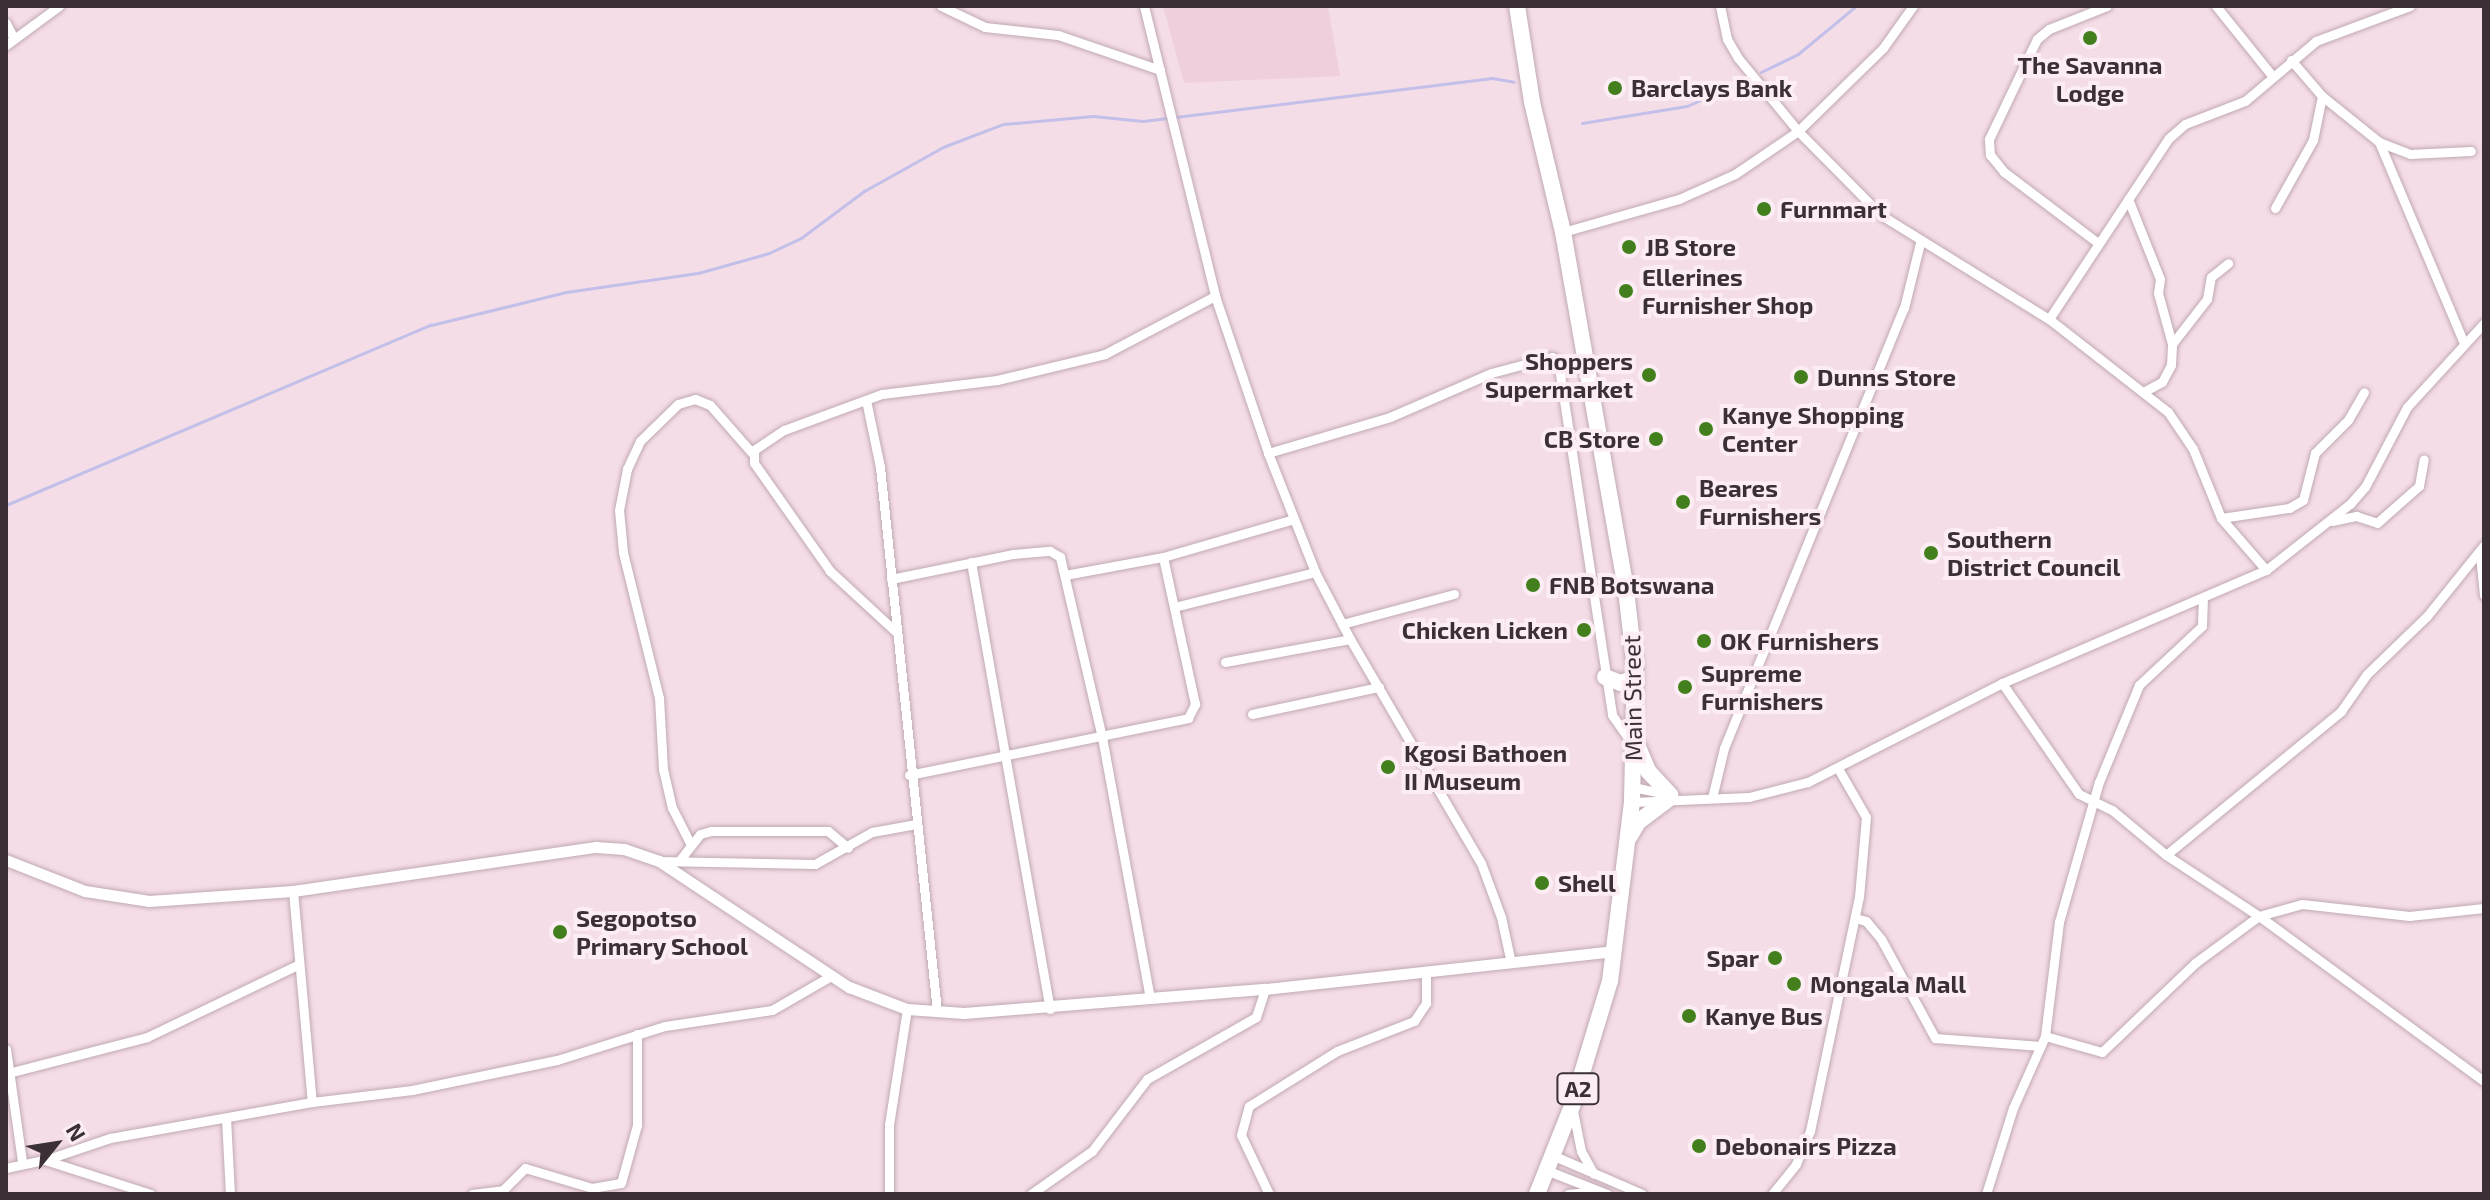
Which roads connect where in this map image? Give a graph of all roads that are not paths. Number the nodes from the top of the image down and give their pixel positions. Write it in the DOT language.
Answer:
graph roads {
  1 [pos="59,6"];
  2 [pos="941,6"];
  3 [pos="1144,6"];
  4 [pos="1517,6"];
  5 [pos="1720,6"];
  6 [pos="1913,6"];
  7 [pos="2107,6"];
  8 [pos="2216,6"];
  9 [pos="2410,6"];
  10 [pos="6,23"];
  11 [pos="10,42"];
  12 [pos="2291,60"];
  13 [pos="1160,70"];
  14 [pos="2273,77"];
  15 [pos="2322,96"];
  16 [pos="1798,131"];
  17 [pos="2379,142"];
  18 [pos="2471,151"];
  19 [pos="2128,199"];
  20 [pos="2275,208"];
  21 [pos="1563,232"];
  22 [pos="1920,243"];
  23 [pos="2098,243"];
  24 [pos="2228,263"];
  25 [pos="1215,296"];
  26 [pos="2049,319"];
  27 [pos="2484,323"];
  28 [pos="2464,343"];
  29 [pos="2172,344"];
  30 [pos="2145,391"];
  31 [pos="2364,392"];
  32 [pos="866,400"];
  33 [pos="752,453"];
  34 [pos="1268,453"];
  35 [pos="2424,459"];
  36 [pos="2221,518"];
  37 [pos="1294,519"];
  38 [pos="2329,522"];
  39 [pos="2482,550"];
  40 [pos="1163,557"];
  41 [pos="971,562"];
  42 [pos="2266,570"];
  43 [pos="1315,572"];
  44 [pos="1065,575"];
  45 [pos="891,579"];
  46 [pos="1454,594"];
  47 [pos="2484,595"];
  48 [pos="2203,601"];
  49 [pos="1174,607"];
  50 [pos="1342,624"];
  51 [pos="896,632"];
  52 [pos="1350,639"];
  53 [pos="1225,662"];
  54 [pos="1605,677"];
  55 [pos="1635,678"];
  56 [pos="2002,683"];
  57 [pos="1379,687"];
  58 [pos="1252,714"];
  59 [pos="1102,737"];
  60 [pos="1635,740"];
  61 [pos="1007,756"];
  62 [pos="1839,770"];
  63 [pos="909,775"];
  64 [pos="1633,795"];
  65 [pos="1672,798"];
  66 [pos="1712,798"];
  67 [pos="2094,799"];
  68 [pos="916,824"];
  69 [pos="1629,838"];
  70 [pos="690,843"];
  71 [pos="848,848"];
  72 [pos="2166,855"];
  73 [pos="6,860"];
  74 [pos="659,861"];
  75 [pos="679,861"];
  76 [pos="293,891"];
  77 [pos="2484,908"];
  78 [pos="2259,916"];
  79 [pos="1855,918"];
  80 [pos="1614,951"];
  81 [pos="1511,963"];
  82 [pos="297,965"];
  83 [pos="1426,971"];
  84 [pos="831,976"];
  85 [pos="1265,989"];
  86 [pos="1150,999"];
  87 [pos="907,1009"];
  88 [pos="1050,1009"];
  89 [pos="937,1011"];
  90 [pos="637,1034"];
  91 [pos="2043,1041"];
  92 [pos="6,1049"];
  93 [pos="12,1072"];
  94 [pos="2484,1081"];
  95 [pos="312,1102"];
  96 [pos="1572,1106"];
  97 [pos="226,1118"];
  98 [pos="45,1160"];
  99 [pos="22,1162"];
  100 [pos="1549,1163"];
  101 [pos="6,1168"];
  102 [pos="1594,1174"];
  103 [pos="1602,1192"];
  104 [pos="151,1194"];
  105 [pos="230,1194"];
  106 [pos="472,1194"];
  107 [pos="889,1194"];
  108 [pos="1031,1194"];
  109 [pos="1269,1194"];
  110 [pos="1537,1194"];
  111 [pos="1568,1194"];
  112 [pos="1642,1194"];
  113 [pos="1772,1194"];
  114 [pos="1986,1194"];
  1 -- 11 [label="street"];
  2 -- 13 [label="street"];
  3 -- 13 [label="street"];
  4 -- 21 [label="highway, Main Street / A2"];
  5 -- 16 [label="street"];
  6 -- 16 [label="street"];
  7 -- 23 [label="street"];
  8 -- 14 [label="street"];
  9 -- 12 [label="street"];
  10 -- 11 [label="street"];
  12 -- 14 [label="street"];
  12 -- 15 [label="street"];
  13 -- 25 [label="street"];
  14 -- 19 [label="street"];
  15 -- 17 [label="street"];
  15 -- 20 [label="street"];
  16 -- 21 [label="street"];
  16 -- 22 [label="street"];
  17 -- 18 [label="street"];
  17 -- 28 [label="street"];
  19 -- 23 [label="street"];
  19 -- 29 [label="street"];
  21 -- 55 [label="highway, Main Street / A2"];
  22 -- 26 [label="street"];
  22 -- 66 [label="street"];
  23 -- 26 [label="street"];
  24 -- 29 [label="street"];
  25 -- 32 [label="street"];
  25 -- 34 [label="street"];
  26 -- 30 [label="street"];
  27 -- 28 [label="street"];
  28 -- 38 [label="street"];
  29 -- 30 [label="street"];
  30 -- 36 [label="street"];
  31 -- 36 [label="street"];
  32 -- 33 [label="street"];
  32 -- 45 [label="street"];
  33 -- 51 [label="street"];
  33 -- 70 [label="street"];
  34 -- 37 [label="street"];
  34 -- 54 [label="street"];
  35 -- 38 [label="street"];
  36 -- 42 [label="street"];
  37 -- 40 [label="street"];
  37 -- 43 [label="street"];
  38 -- 42 [label="street"];
  39 -- 47 [label="street"];
  39 -- 72 [label="street"];
  40 -- 44 [label="street"];
  40 -- 49 [label="street"];
  41 -- 44 [label="street"];
  41 -- 45 [label="street"];
  41 -- 61 [label="street"];
  42 -- 48 [label="street"];
  43 -- 49 [label="street"];
  43 -- 50 [label="street"];
  44 -- 59 [label="street"];
  45 -- 51 [label="street"];
  46 -- 50 [label="street"];
  48 -- 56 [label="street"];
  48 -- 67 [label="street"];
  49 -- 59 [label="street"];
  50 -- 52 [label="street"];
  51 -- 63 [label="street"];
  52 -- 53 [label="street"];
  52 -- 57 [label="street"];
  54 -- 55 [label="highway"];
  54 -- 60 [label="street"];
  55 -- 60 [label="highway, Main Street / A2"];
  56 -- 62 [label="street"];
  56 -- 67 [label="street"];
  57 -- 58 [label="street"];
  57 -- 81 [label="street"];
  59 -- 61 [label="street"];
  59 -- 86 [label="street"];
  60 -- 64 [label="highway, Main Street / A2"];
  60 -- 65 [label="highway"];
  61 -- 63 [label="street"];
  61 -- 88 [label="street"];
  62 -- 66 [label="street"];
  62 -- 79 [label="street"];
  63 -- 68 [label="street"];
  64 -- 65 [label="street"];
  64 -- 65 [label="street"];
  64 -- 69 [label="highway, Main Street / A2"];
  65 -- 66 [label="street"];
  65 -- 69 [label="highway"];
  67 -- 72 [label="street"];
  67 -- 91 [label="street"];
  68 -- 71 [label="street"];
  68 -- 89 [label="street"];
  69 -- 80 [label="highway, Main Street / A2"];
  70 -- 71 [label="street"];
  70 -- 75 [label="street"];
  71 -- 75 [label="street"];
  72 -- 78 [label="street"];
  73 -- 76 [label="street"];
  74 -- 75 [label="street"];
  74 -- 76 [label="street"];
  74 -- 84 [label="street"];
  76 -- 82 [label="street"];
  77 -- 78 [label="street"];
  78 -- 91 [label="street"];
  78 -- 94 [label="street"];
  79 -- 91 [label="street"];
  79 -- 113 [label="street"];
  80 -- 81 [label="street"];
  80 -- 96 [label="highway, Main Street / A2"];
  81 -- 83 [label="street"];
  82 -- 93 [label="street"];
  82 -- 95 [label="street"];
  83 -- 85 [label="street"];
  83 -- 109 [label="street"];
  84 -- 87 [label="street"];
  84 -- 90 [label="street"];
  85 -- 86 [label="street"];
  85 -- 108 [label="street"];
  86 -- 88 [label="street"];
  87 -- 89 [label="street"];
  87 -- 107 [label="street"];
  88 -- 89 [label="street"];
  90 -- 95 [label="street"];
  90 -- 106 [label="street"];
  91 -- 114 [label="street"];
  92 -- 93 [label="street"];
  93 -- 99 [label="street"];
  95 -- 97 [label="street"];
  96 -- 100 [label="highway, Main Street / A2"];
  96 -- 102 [label="street"];
  97 -- 98 [label="street"];
  97 -- 105 [label="street"];
  98 -- 99 [label="street"];
  98 -- 104 [label="street"];
  99 -- 101 [label="street"];
  100 -- 102 [label="street"];
  100 -- 103 [label="street"];
  100 -- 110 [label="highway, Main Street / A2"];
  102 -- 112 [label="street"];
  103 -- 111 [label="street"];
}
